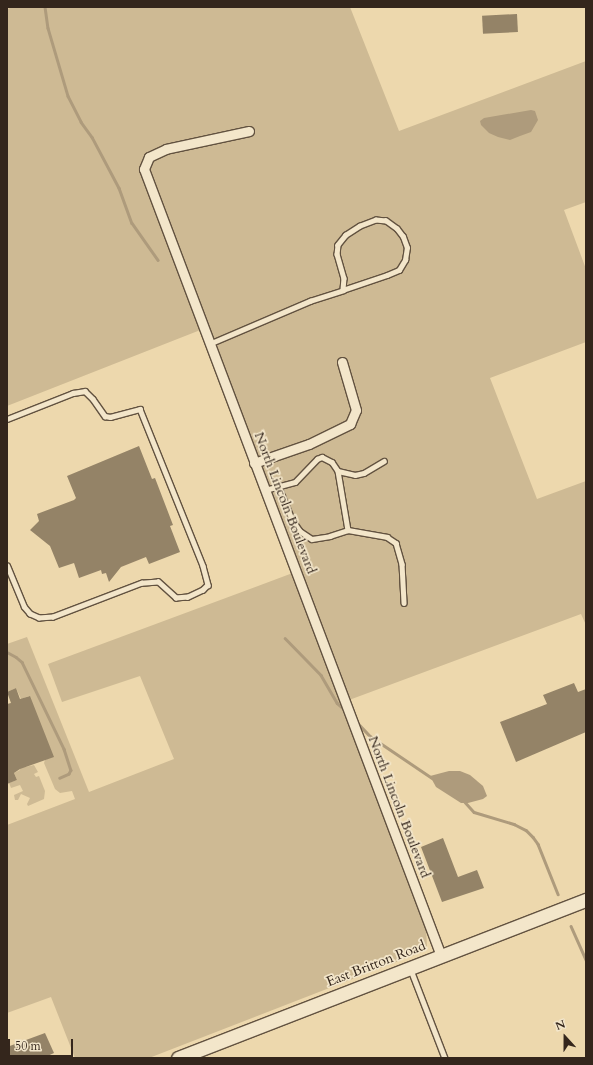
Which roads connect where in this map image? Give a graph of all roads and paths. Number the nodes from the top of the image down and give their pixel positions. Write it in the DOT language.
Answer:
graph roads {
  1 [pos="249,131"];
  2 [pos="343,290"];
  3 [pos="209,344"];
  4 [pos="342,362"];
  5 [pos="7,419"];
  6 [pos="384,461"];
  7 [pos="254,463"];
  8 [pos="338,471"];
  9 [pos="280,486"];
  10 [pos="265,490"];
  11 [pos="348,530"];
  12 [pos="7,566"];
  13 [pos="404,603"];
  14 [pos="586,900"];
  15 [pos="440,956"];
  16 [pos="410,968"];
  17 [pos="178,1058"];
  18 [pos="445,1058"];
  1 -- 3 [label="street, North Lincoln Boulevard"];
  2 -- 2 [label="lane"];
  2 -- 3 [label="lane"];
  3 -- 7 [label="street, North Lincoln Boulevard"];
  4 -- 7 [label="street"];
  5 -- 12 [label="lane"];
  6 -- 8 [label="lane"];
  7 -- 10 [label="street, North Lincoln Boulevard"];
  8 -- 9 [label="lane"];
  8 -- 11 [label="lane"];
  9 -- 10 [label="lane"];
  9 -- 11 [label="lane"];
  10 -- 15 [label="street, North Lincoln Boulevard"];
  11 -- 13 [label="lane"];
  14 -- 15 [label="main road, East Britton Road"];
  15 -- 16 [label="main road, East Britton Road"];
  16 -- 17 [label="main road, East Britton Road"];
  16 -- 18 [label="lane"];
}
